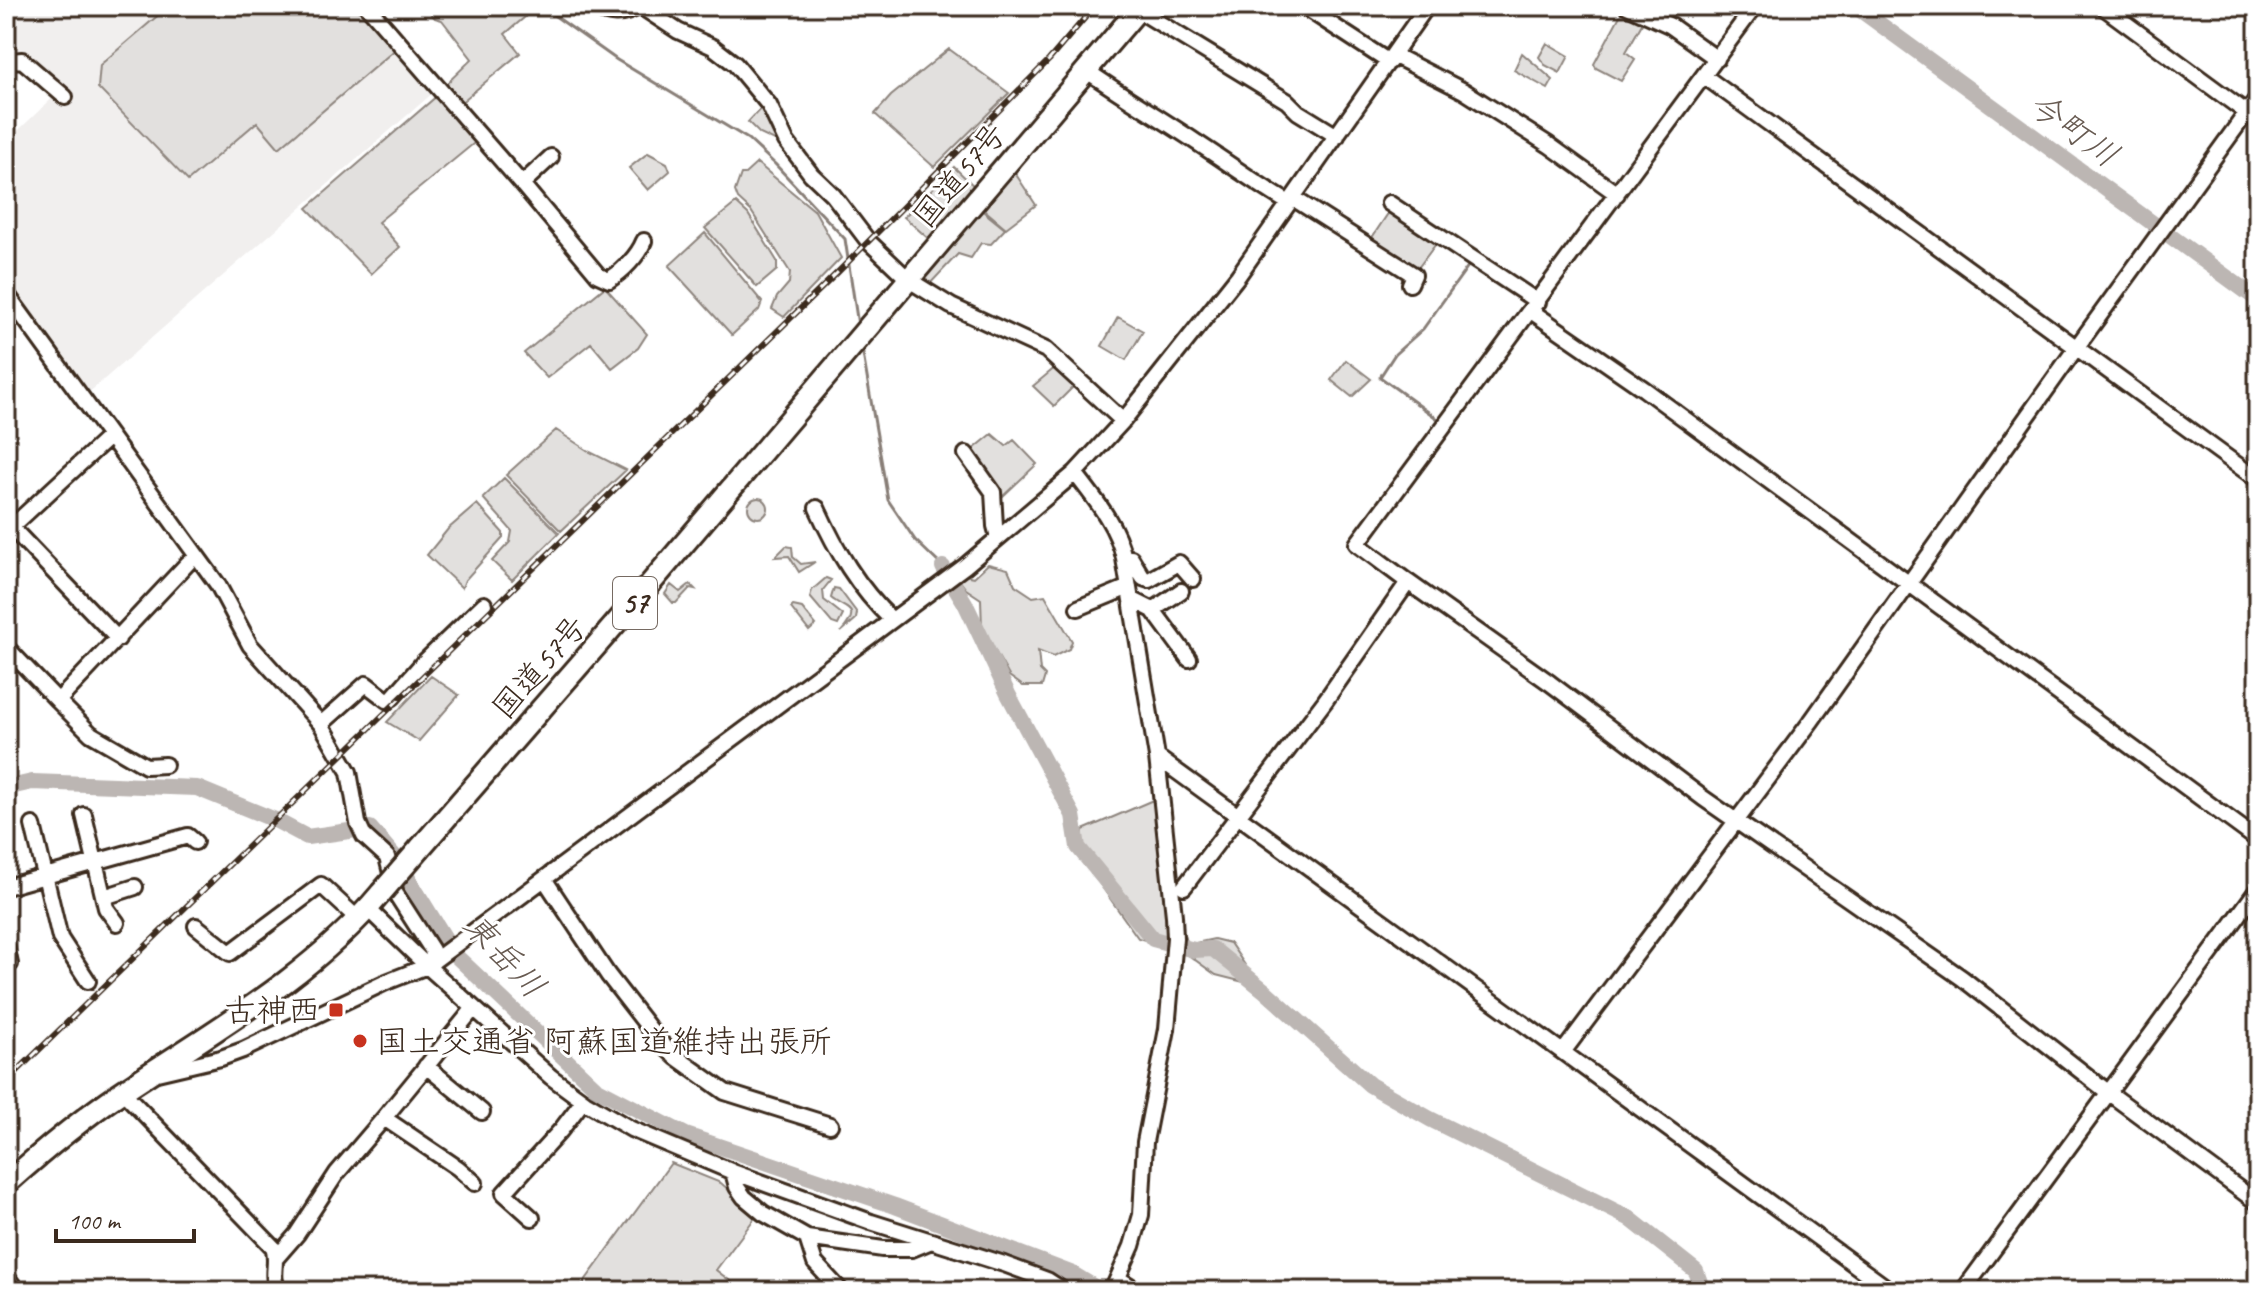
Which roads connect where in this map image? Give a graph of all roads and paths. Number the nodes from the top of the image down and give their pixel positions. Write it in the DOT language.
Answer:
graph roads {
  1 [pos="367,6"];
  2 [pos="590,6"];
  3 [pos="640,6"];
  4 [pos="1303,6"];
  5 [pos="1427,6"];
  6 [pos="1627,6"];
  7 [pos="1755,6"];
  8 [pos="2102,6"];
  9 [pos="1140,8"];
  10 [pos="1391,58"];
  11 [pos="1717,59"];
  12 [pos="6,65"];
  13 [pos="1087,71"];
  14 [pos="1704,76"];
  15 [pos="65,97"];
  16 [pos="2258,97"];
  17 [pos="2252,117"];
  18 [pos="1337,136"];
  19 [pos="551,157"];
  20 [pos="522,184"];
  21 [pos="1617,194"];
  22 [pos="1291,201"];
  23 [pos="1389,203"];
  24 [pos="644,241"];
  25 [pos="909,280"];
  26 [pos="1410,284"];
  27 [pos="6,293"];
  28 [pos="1534,306"];
  29 [pos="2076,348"];
  30 [pos="1123,421"];
  31 [pos="110,436"];
  32 [pos="966,454"];
  33 [pos="1075,473"];
  34 [pos="2258,480"];
  35 [pos="817,508"];
  36 [pos="9,530"];
  37 [pos="998,537"];
  38 [pos="1124,558"];
  39 [pos="188,563"];
  40 [pos="1193,579"];
  41 [pos="1408,582"];
  42 [pos="1908,585"];
  43 [pos="1181,591"];
  44 [pos="1130,593"];
  45 [pos="484,604"];
  46 [pos="1078,608"];
  47 [pos="1153,610"];
  48 [pos="892,620"];
  49 [pos="118,639"];
  50 [pos="6,647"];
  51 [pos="1189,659"];
  52 [pos="58,701"];
  53 [pos="321,724"];
  54 [pos="1157,757"];
  55 [pos="165,765"];
  56 [pos="84,815"];
  57 [pos="1238,816"];
  58 [pos="1736,821"];
  59 [pos="33,825"];
  60 [pos="2258,840"];
  61 [pos="195,842"];
  62 [pos="95,862"];
  63 [pos="44,876"];
  64 [pos="545,880"];
  65 [pos="6,887"];
  66 [pos="135,887"];
  67 [pos="1184,887"];
  68 [pos="2258,889"];
  69 [pos="104,897"];
  70 [pos="369,907"];
  71 [pos="117,923"];
  72 [pos="196,926"];
  73 [pos="6,946"];
  74 [pos="433,962"];
  75 [pos="10,964"];
  76 [pos="88,981"];
  77 [pos="474,1008"];
  78 [pos="211,1035"];
  79 [pos="1563,1052"];
  80 [pos="221,1058"];
  81 [pos="426,1066"];
  82 [pos="153,1074"];
  83 [pos="122,1091"];
  84 [pos="2109,1093"];
  85 [pos="583,1101"];
  86 [pos="482,1112"];
  87 [pos="384,1118"];
  88 [pos="830,1125"];
  89 [pos="733,1172"];
  90 [pos="475,1183"];
  91 [pos="6,1184"];
  92 [pos="2258,1203"];
  93 [pos="532,1218"];
  94 [pos="807,1238"];
  95 [pos="929,1242"];
  96 [pos="277,1257"];
  97 [pos="6,1276"];
  98 [pos="1116,1285"];
  99 [pos="274,1289"];
  100 [pos="17,1291"];
  101 [pos="841,1291"];
  102 [pos="1064,1291"];
  103 [pos="1138,1291"];
  104 [pos="1891,1291"];
  105 [pos="1963,1291"];
  1 -- 20 [label="street"];
  2 -- 3 [label="street"];
  3 -- 25 [label="street"];
  4 -- 10 [label="street"];
  5 -- 10 [label="street"];
  6 -- 11 [label="street"];
  7 -- 11 [label="street"];
  8 -- 17 [label="street"];
  9 -- 13 [label="highway, 国道57号 / 57"];
  9 -- 18 [label="street"];
  10 -- 18 [label="street"];
  10 -- 21 [label="street"];
  11 -- 14 [label="street"];
  12 -- 15 [label="street"];
  13 -- 22 [label="street"];
  13 -- 25 [label="highway, 国道57号 / 57"];
  14 -- 21 [label="street"];
  14 -- 29 [label="street"];
  16 -- 17 [label="street"];
  17 -- 29 [label="street"];
  18 -- 22 [label="street"];
  19 -- 20 [label="street"];
  20 -- 24 [label="street"];
  21 -- 28 [label="street"];
  22 -- 26 [label="street"];
  22 -- 30 [label="street"];
  23 -- 28 [label="street"];
  25 -- 30 [label="street"];
  25 -- 70 [label="highway, 国道57号 / 57, bridge"];
  27 -- 31 [label="street"];
  28 -- 41 [label="street"];
  28 -- 42 [label="street"];
  29 -- 34 [label="street"];
  29 -- 42 [label="street"];
  30 -- 33 [label="street"];
  31 -- 36 [label="street"];
  31 -- 53 [label="street"];
  32 -- 37 [label="street"];
  33 -- 37 [label="street"];
  33 -- 38 [label="street"];
  35 -- 48 [label="street"];
  36 -- 49 [label="street"];
  37 -- 48 [label="street"];
  38 -- 40 [label="street"];
  38 -- 44 [label="street"];
  39 -- 49 [label="street"];
  41 -- 57 [label="street"];
  41 -- 58 [label="street"];
  42 -- 58 [label="street"];
  42 -- 60 [label="street"];
  43 -- 47 [label="street"];
  44 -- 46 [label="street"];
  44 -- 47 [label="street"];
  44 -- 54 [label="street"];
  45 -- 53 [label="street"];
  47 -- 51 [label="street"];
  48 -- 64 [label="street"];
  49 -- 52 [label="street"];
  50 -- 52 [label="street"];
  52 -- 55 [label="street"];
  53 -- 74 [label="street"];
  54 -- 57 [label="street"];
  54 -- 98 [label="street"];
  56 -- 62 [label="street"];
  57 -- 67 [label="street"];
  57 -- 79 [label="street"];
  58 -- 79 [label="street"];
  58 -- 84 [label="street"];
  59 -- 63 [label="street"];
  61 -- 62 [label="street"];
  62 -- 63 [label="street"];
  62 -- 69 [label="street"];
  63 -- 65 [label="street"];
  63 -- 76 [label="street"];
  64 -- 74 [label="street"];
  64 -- 88 [label="street"];
  66 -- 69 [label="street"];
  68 -- 84 [label="street"];
  69 -- 71 [label="street"];
  70 -- 72 [label="street"];
  70 -- 74 [label="street"];
  70 -- 78 [label="highway, 国道57号 / 57"];
  73 -- 75 [label="street"];
  74 -- 77 [label="street"];
  74 -- 80 [label="street"];
  77 -- 81 [label="street"];
  77 -- 85 [label="street"];
  78 -- 80 [label="street"];
  78 -- 82 [label="highway, 国道57号 / 57"];
  79 -- 104 [label="street"];
  80 -- 82 [label="street"];
  81 -- 86 [label="street"];
  81 -- 87 [label="street"];
  82 -- 83 [label="highway, 国道57号 / 57"];
  83 -- 91 [label="highway, 国道57号 / 57"];
  83 -- 96 [label="street"];
  84 -- 92 [label="street"];
  84 -- 105 [label="street"];
  85 -- 89 [label="street"];
  85 -- 93 [label="street"];
  87 -- 90 [label="street"];
  87 -- 96 [label="street"];
  89 -- 94 [label="street"];
  89 -- 95 [label="street"];
  94 -- 95 [label="street"];
  94 -- 101 [label="street"];
  95 -- 102 [label="street"];
  96 -- 99 [label="street"];
  97 -- 100 [label="street"];
  98 -- 103 [label="street"];
}
